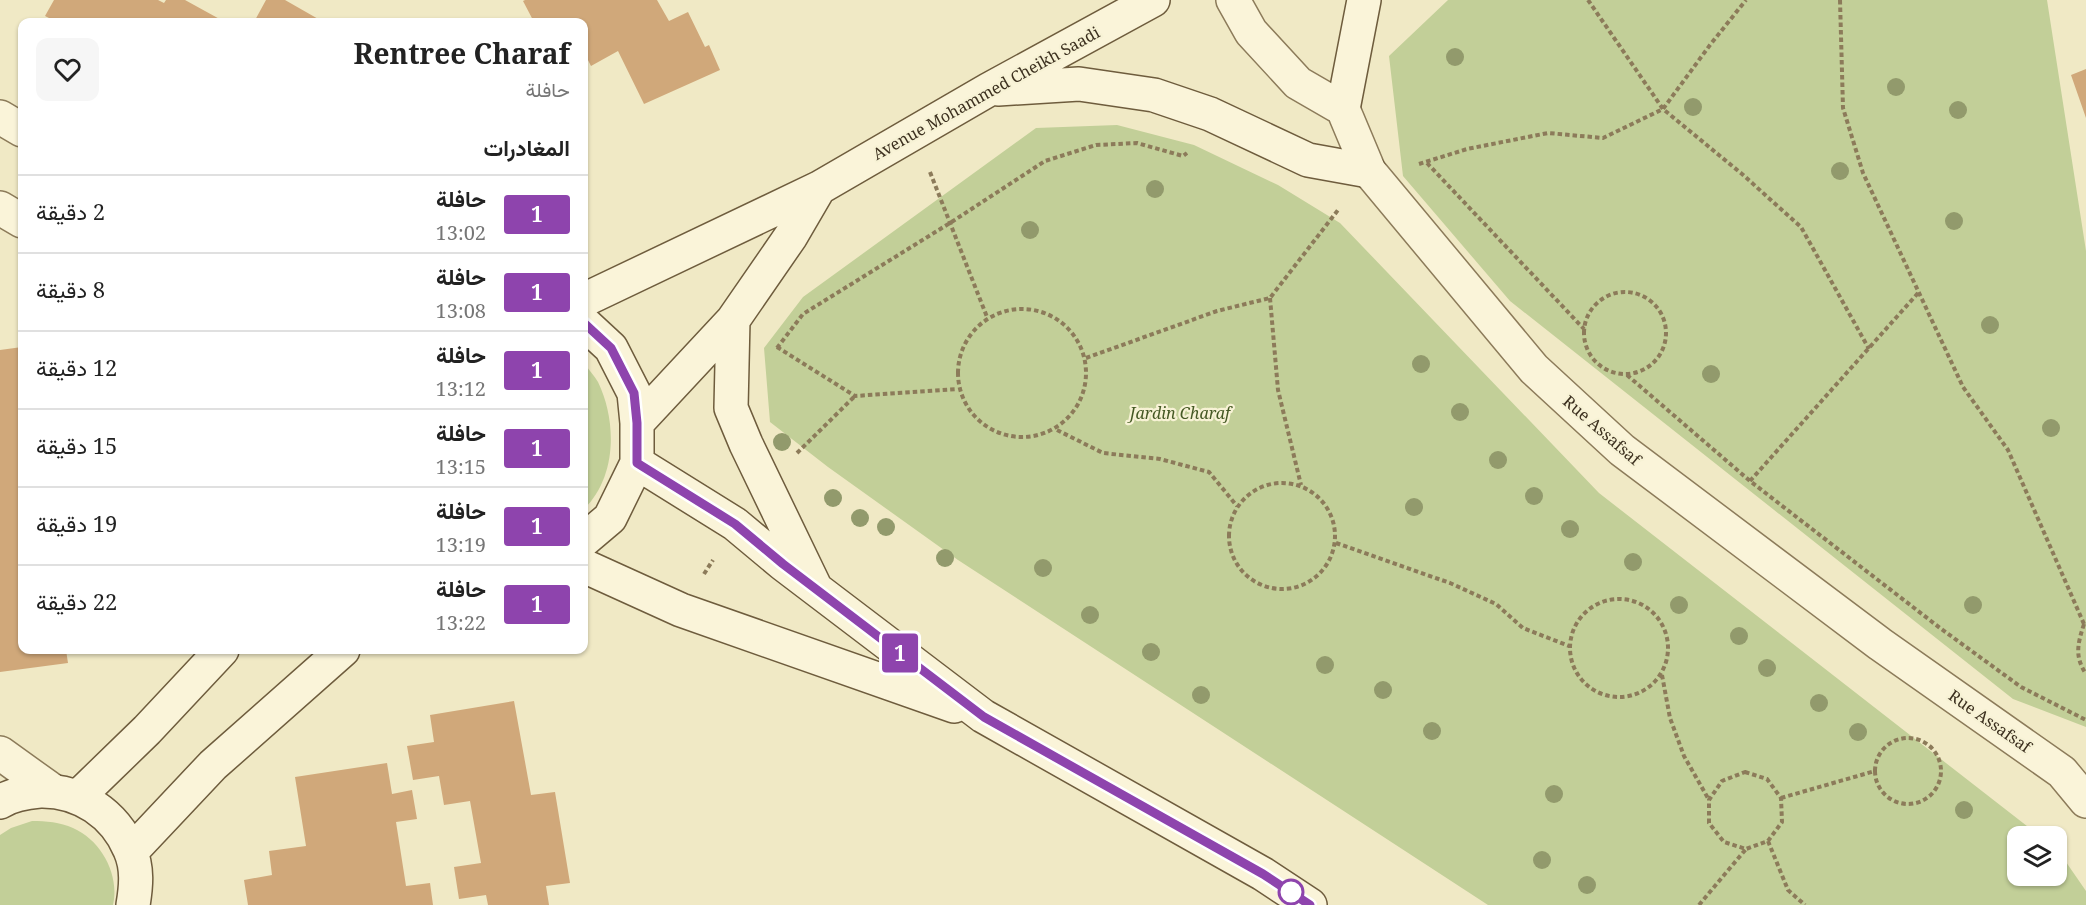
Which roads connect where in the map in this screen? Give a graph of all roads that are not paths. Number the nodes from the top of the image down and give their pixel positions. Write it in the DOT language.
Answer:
graph roads {
  1 [pos="1153,0"];
  2 [pos="1233,0"];
  3 [pos="1364,0"];
  4 [pos="988,90"];
  5 [pos="1343,109"];
  6 [pos="0,117"];
  7 [pos="18,128"];
  8 [pos="1369,171"];
  9 [pos="819,188"];
  10 [pos="0,208"];
  11 [pos="18,219"];
  12 [pos="588,298"];
  13 [pos="733,320"];
  14 [pos="588,327"];
  15 [pos="637,423"];
  16 [pos="637,463"];
  17 [pos="588,537"];
  18 [pos="588,568"];
  19 [pos="817,589"];
  20 [pos="218,654"];
  21 [pos="338,654"];
  22 [pos="984,717"];
  23 [pos="0,753"];
  24 [pos="2074,775"];
  25 [pos="66,794"];
  26 [pos="2086,801"];
  27 [pos="0,802"];
  28 [pos="131,852"];
  29 [pos="133,905"];
  30 [pos="1310,905"];
  1 -- 4 [label="main road, Avenue Mohammed Cheikh Saadi"];
  2 -- 5 [label="main road"];
  3 -- 5 [label="main road"];
  4 -- 8 [label="main road"];
  4 -- 9 [label="main road, Avenue Mohammed Cheikh Saadi"];
  5 -- 8 [label="main road, Rue Assafsaf"];
  6 -- 7 [label="main road"];
  8 -- 24 [label="main road, Rue Assafsaf"];
  9 -- 12 [label="main road, Avenue Mohammed Cheikh Saadi"];
  9 -- 13 [label="main road, Avenue Mohammed Cheikh Saadi"];
  10 -- 11 [label="main road"];
  13 -- 15 [label="main road, Avenue Mohammed Cheikh Saadi"];
  13 -- 19 [label="main road"];
  14 -- 15 [label="main road"];
  15 -- 16 [label="main road"];
  16 -- 17 [label="main road"];
  16 -- 19 [label="main road"];
  18 -- 22 [label="main road"];
  19 -- 22 [label="main road"];
  20 -- 25 [label="main road"];
  21 -- 28 [label="main road"];
  22 -- 30 [label="main road"];
  23 -- 25 [label="main road"];
  24 -- 26 [label="main road, Rue Assafsaf"];
  25 -- 27 [label="main road"];
  25 -- 28 [label="main road"];
  28 -- 29 [label="main road"];
}
